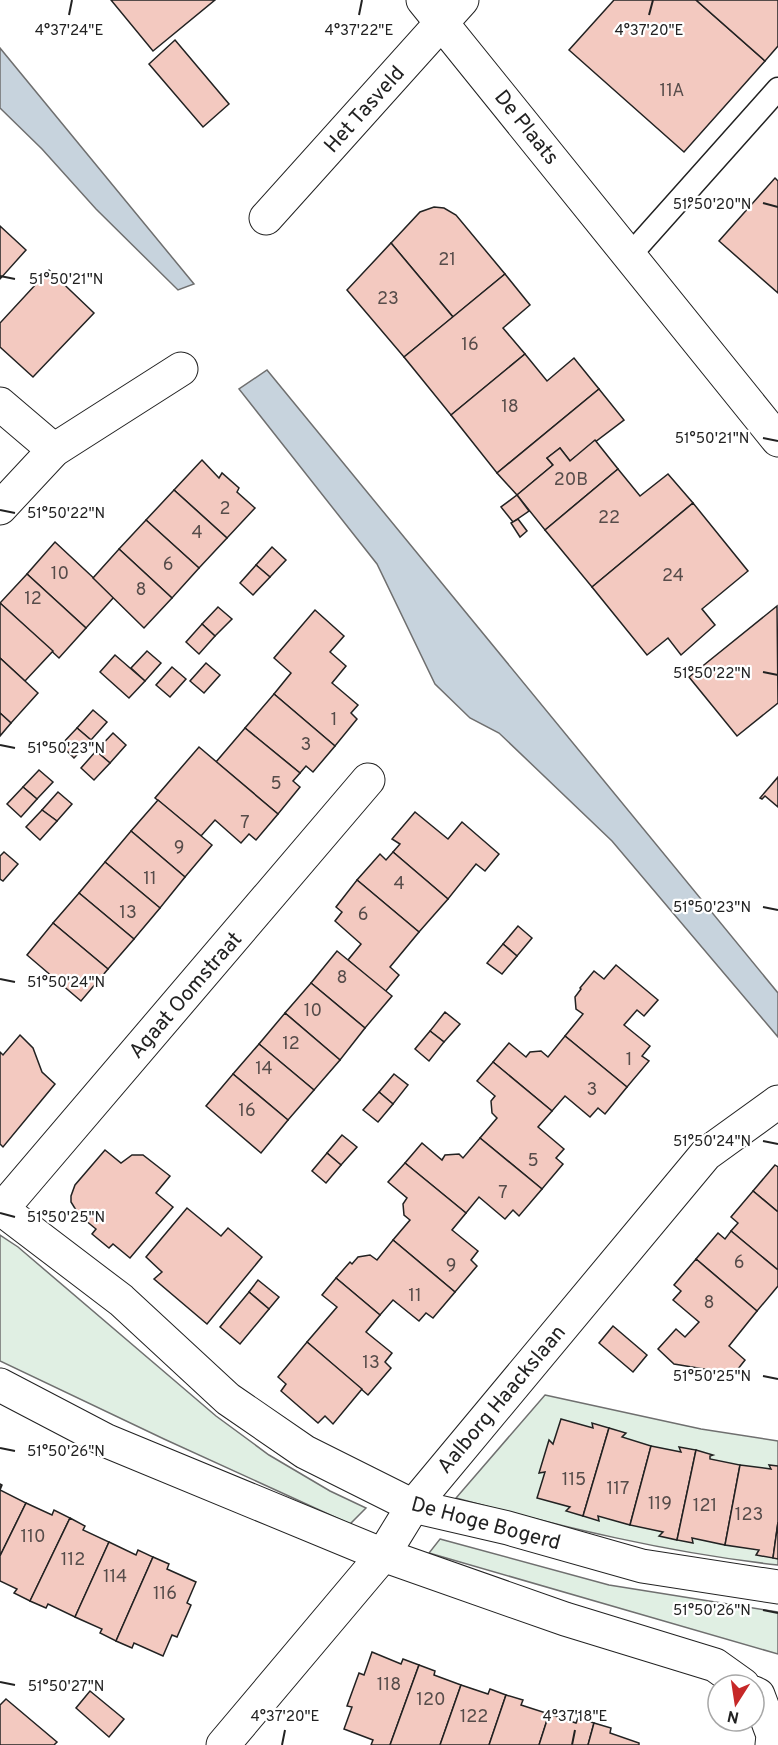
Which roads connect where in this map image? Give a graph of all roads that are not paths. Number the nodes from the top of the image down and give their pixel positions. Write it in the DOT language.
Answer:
graph roads {
  1 [pos="442,7"];
  2 [pos="778,89"];
  3 [pos="266,218"];
  4 [pos="630,255"];
  5 [pos="181,369"];
  6 [pos="0,404"];
  7 [pos="778,440"];
  8 [pos="54,450"];
  9 [pos="0,508"];
  10 [pos="368,780"];
  11 [pos="778,1102"];
  12 [pos="1,1208"];
  13 [pos="0,1385"];
  14 [pos="413,1506"];
  15 [pos="383,1555"];
  16 [pos="778,1587"];
  17 [pos="726,1673"];
  18 [pos="766,1716"];
  19 [pos="223,1745"];
  20 [pos="772,1745"];
  1 -- 3 [label="street, Het Tasveld"];
  1 -- 4 [label="street, De Plaats"];
  2 -- 4 [label="lane"];
  4 -- 7 [label="street, De Plaats"];
  5 -- 8 [label="street"];
  6 -- 8 [label="street"];
  8 -- 9 [label="street"];
  10 -- 12 [label="street, Agaat Oomstraat"];
  11 -- 14 [label="street, Aalborg Haackslaan"];
  12 -- 14 [label="street, De Hoge Bogerd"];
  13 -- 15 [label="street"];
  14 -- 15 [label="street, Aalborg Haackslaan"];
  14 -- 16 [label="street, De Hoge Bogerd"];
  15 -- 17 [label="street"];
  15 -- 19 [label="street, Aalborg Haackslaan"];
  18 -- 20 [label="street"];
}
